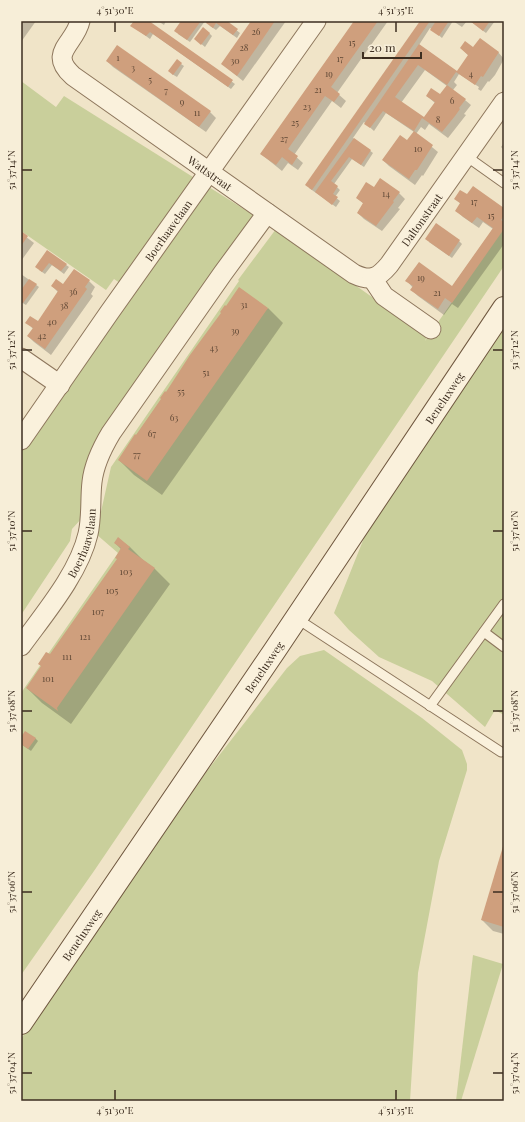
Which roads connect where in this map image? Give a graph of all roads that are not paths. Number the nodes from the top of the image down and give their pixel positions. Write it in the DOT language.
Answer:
graph roads {
  1 [pos="80,21"];
  2 [pos="316,21"];
  3 [pos="504,102"];
  4 [pos="466,156"];
  5 [pos="210,172"];
  6 [pos="504,183"];
  7 [pos="267,213"];
  8 [pos="368,278"];
  9 [pos="504,308"];
  10 [pos="431,329"];
  11 [pos="21,358"];
  12 [pos="60,385"];
  13 [pos="21,440"];
  14 [pos="504,604"];
  15 [pos="296,618"];
  16 [pos="484,632"];
  17 [pos="21,646"];
  18 [pos="504,647"];
  19 [pos="430,706"];
  20 [pos="501,752"];
  21 [pos="21,1023"];
  1 -- 5 [label="street, Wattstraat"];
  2 -- 5 [label="street, Boerhaavelaan"];
  3 -- 4 [label="street, Daltonstraat"];
  4 -- 6 [label="lane"];
  4 -- 8 [label="street, Daltonstraat"];
  5 -- 7 [label="street, Wattstraat"];
  5 -- 12 [label="street, Boerhaavelaan"];
  7 -- 8 [label="street, Wattstraat"];
  7 -- 17 [label="street, Boerhaavelaan"];
  8 -- 10 [label="street"];
  9 -- 15 [label="main road, Beneluxweg"];
  11 -- 12 [label="street"];
  12 -- 13 [label="street, Boerhaavelaan"];
  14 -- 16 [label="lane"];
  15 -- 19 [label="lane"];
  15 -- 21 [label="main road, Beneluxweg"];
  16 -- 18 [label="lane"];
  16 -- 19 [label="lane"];
  19 -- 20 [label="lane"];
}
